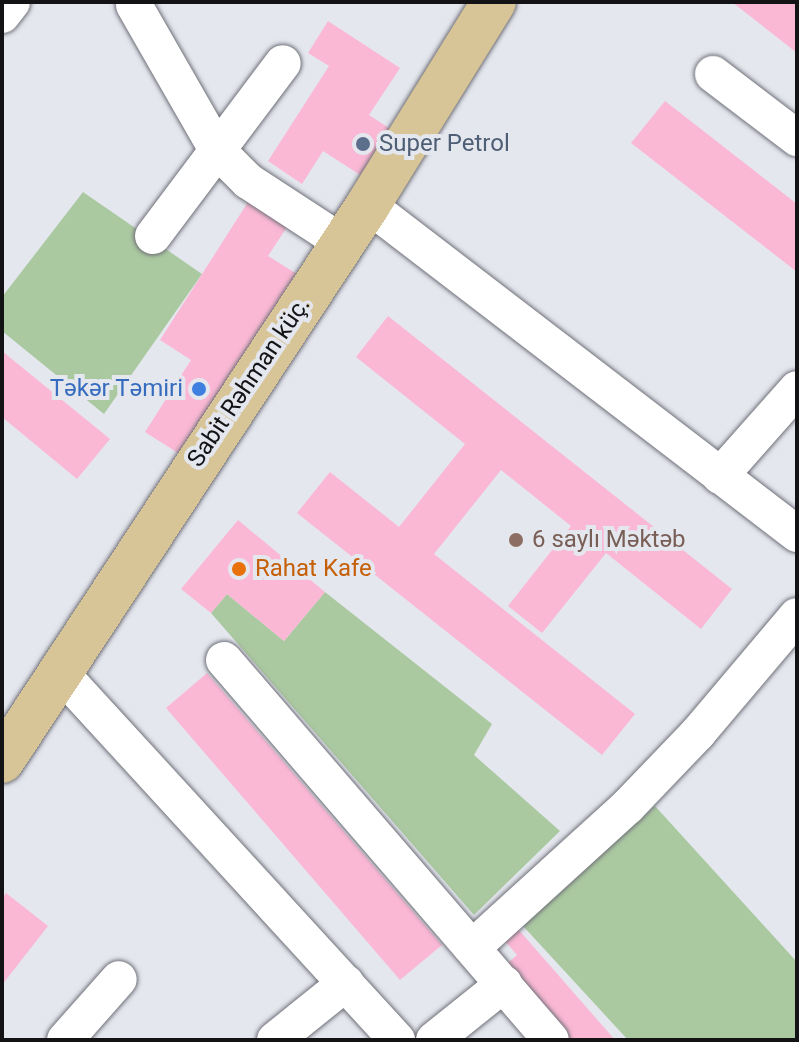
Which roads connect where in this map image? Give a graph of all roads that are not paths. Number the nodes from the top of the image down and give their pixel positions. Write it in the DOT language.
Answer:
graph roads {
  1 [pos="12,2"];
  2 [pos="134,5"];
  3 [pos="482,6"];
  4 [pos="2,15"];
  5 [pos="283,63"];
  6 [pos="713,74"];
  7 [pos="797,138"];
  8 [pos="217,150"];
  9 [pos="368,205"];
  10 [pos="153,236"];
  11 [pos="343,243"];
  12 [pos="797,389"];
  13 [pos="720,476"];
  14 [pos="797,534"];
  15 [pos="797,616"];
  16 [pos="224,660"];
  17 [pos="58,670"];
  18 [pos="2,761"];
  19 [pos="472,948"];
  20 [pos="119,979"];
  21 [pos="346,983"];
  22 [pos="504,984"];
  23 [pos="65,1040"];
  24 [pos="275,1040"];
  25 [pos="397,1040"];
  26 [pos="434,1040"];
  27 [pos="551,1040"];
  1 -- 4 [label="street"];
  2 -- 8 [label="street"];
  3 -- 9 [label="main road, Sabit Rəhman küç."];
  5 -- 8 [label="street"];
  6 -- 7 [label="street"];
  8 -- 10 [label="street"];
  8 -- 11 [label="street"];
  9 -- 11 [label="main road, Sabit Rəhman küç."];
  9 -- 13 [label="street"];
  11 -- 17 [label="main road, Sabit Rəhman küç."];
  12 -- 13 [label="street"];
  13 -- 14 [label="street"];
  15 -- 19 [label="street"];
  16 -- 19 [label="street"];
  17 -- 18 [label="main road, Sabit Rəhman küç."];
  17 -- 21 [label="street"];
  19 -- 22 [label="street"];
  20 -- 23 [label="street"];
  21 -- 24 [label="street"];
  21 -- 25 [label="street"];
  22 -- 26 [label="street"];
  22 -- 27 [label="street"];
}
